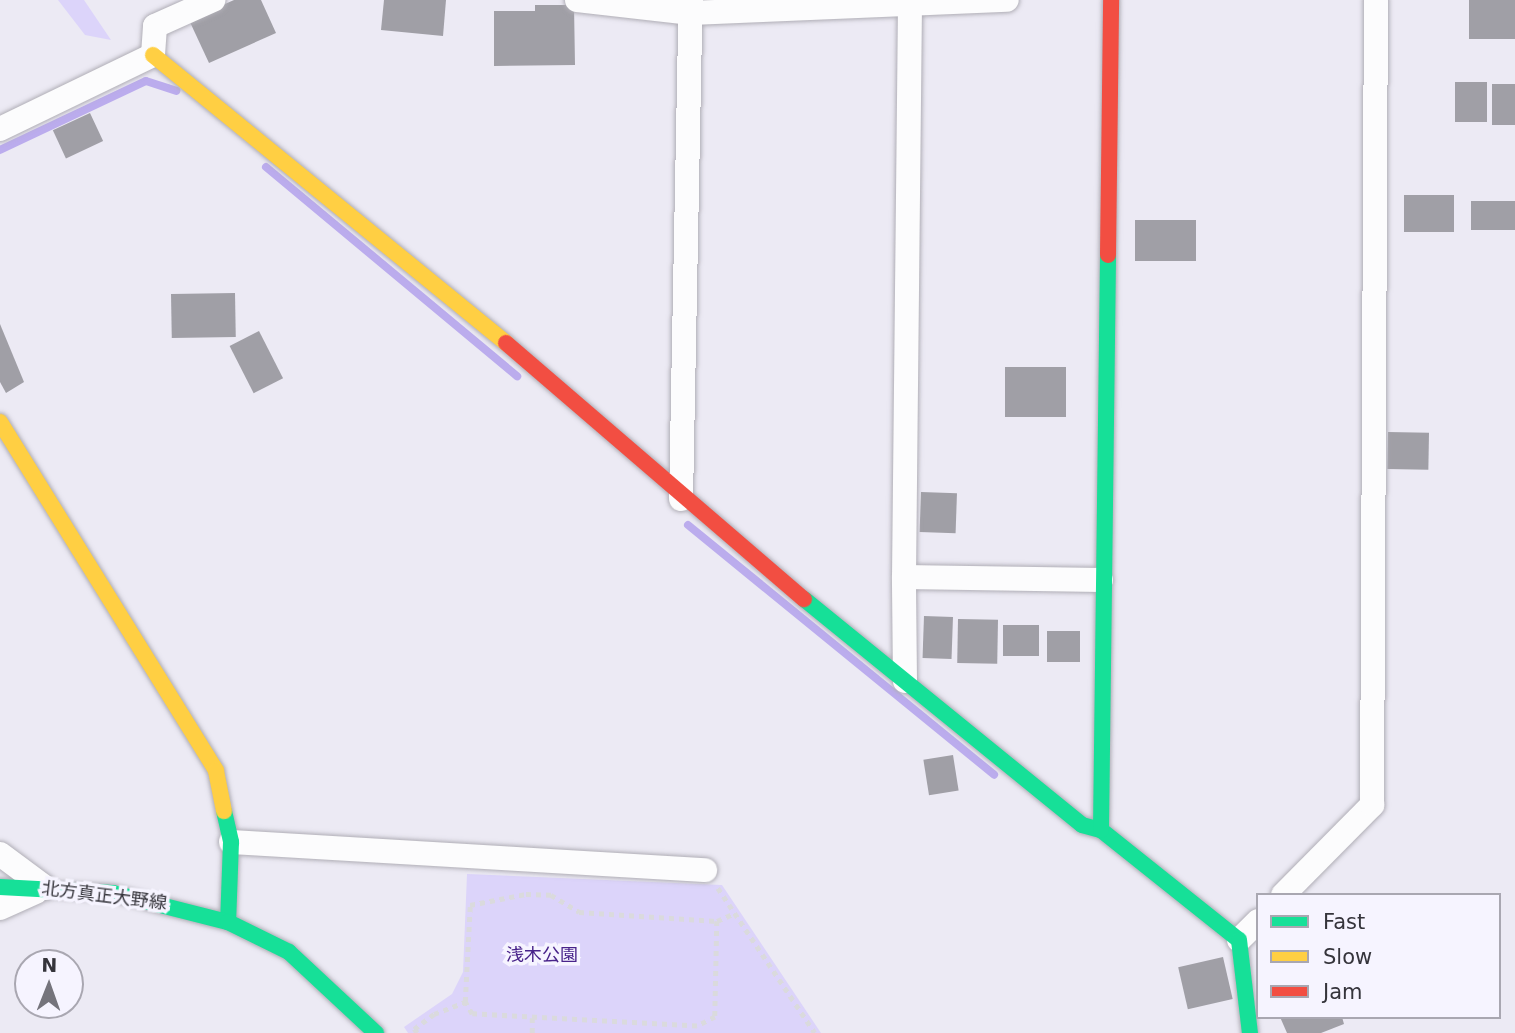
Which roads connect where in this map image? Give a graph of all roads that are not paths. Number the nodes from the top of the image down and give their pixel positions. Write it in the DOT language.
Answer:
graph roads {
  1 [pos="213,0"];
  2 [pos="577,0"];
  3 [pos="1007,0"];
  4 [pos="1111,0"];
  5 [pos="1376,0"];
  6 [pos="910,5"];
  7 [pos="691,7"];
  8 [pos="153,55"];
  9 [pos="0,129"];
  10 [pos="0,422"];
  11 [pos="681,499"];
  12 [pos="904,577"];
  13 [pos="1101,580"];
  14 [pos="905,681"];
  15 [pos="1101,830"];
  16 [pos="231,842"];
  17 [pos="0,854"];
  18 [pos="705,870"];
  19 [pos="0,887"];
  20 [pos="46,888"];
  21 [pos="1285,893"];
  22 [pos="0,908"];
  23 [pos="228,922"];
  24 [pos="1256,922"];
  25 [pos="1239,940"];
  26 [pos="376,1033"];
  27 [pos="1250,1033"];
  1 -- 8 [label="street"];
  2 -- 7 [label="street"];
  3 -- 6 [label="street"];
  4 -- 13 [label="street"];
  5 -- 21 [label="street"];
  6 -- 7 [label="street"];
  6 -- 12 [label="street"];
  7 -- 11 [label="street"];
  8 -- 9 [label="street"];
  8 -- 11 [label="street"];
  10 -- 16 [label="street"];
  11 -- 14 [label="street"];
  12 -- 13 [label="street"];
  12 -- 14 [label="street"];
  13 -- 15 [label="street"];
  14 -- 15 [label="street"];
  15 -- 25 [label="street"];
  16 -- 18 [label="street"];
  16 -- 23 [label="street"];
  17 -- 20 [label="street"];
  19 -- 20 [label="street, 北方真正大野線"];
  20 -- 22 [label="street"];
  20 -- 23 [label="street, 北方真正大野線"];
  23 -- 26 [label="street, 北方真正大野線"];
  24 -- 25 [label="street"];
  25 -- 27 [label="street"];
}
